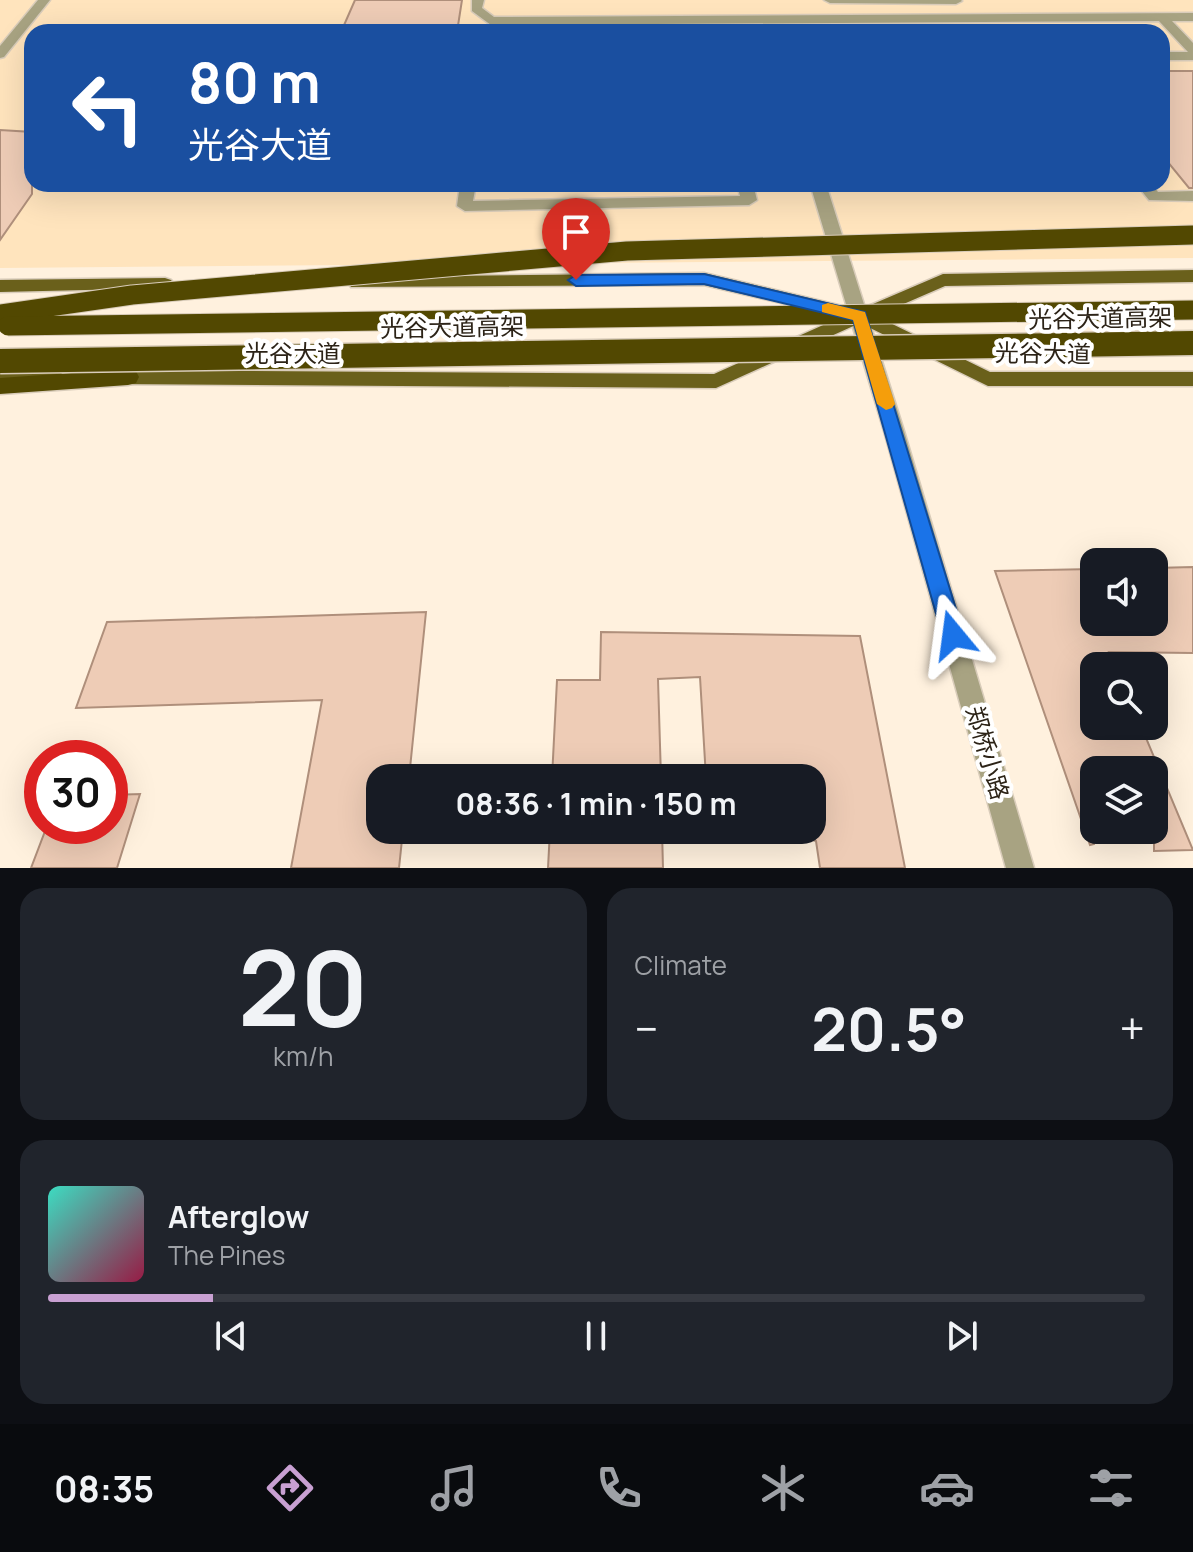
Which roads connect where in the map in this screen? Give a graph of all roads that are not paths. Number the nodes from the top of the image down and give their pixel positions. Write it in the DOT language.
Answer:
graph roads {
  1 [pos="44,0"];
  2 [pos="478,0"];
  3 [pos="830,0"];
  4 [pos="956,0"];
  5 [pos="1162,17"];
  6 [pos="1193,17"];
  7 [pos="968,18"];
  8 [pos="1018,18"];
  9 [pos="766,21"];
  10 [pos="24,24"];
  11 [pos="508,24"];
  12 [pos="646,24"];
  13 [pos="1023,24"];
  14 [pos="1168,24"];
  15 [pos="24,25"];
  16 [pos="1170,26"];
  17 [pos="1193,53"];
  18 [pos="0,54"];
  19 [pos="1170,55"];
  20 [pos="467,192"];
  21 [pos="569,192"];
  22 [pos="747,192"];
  23 [pos="821,192"];
  24 [pos="1150,192"];
  25 [pos="1193,196"];
  26 [pos="569,204"];
  27 [pos="1193,235"];
  28 [pos="1193,276"];
  29 [pos="0,286"];
  30 [pos="1193,310"];
  31 [pos="0,314"];
  32 [pos="860,316"];
  33 [pos="0,326"];
  34 [pos="1193,343"];
  35 [pos="0,361"];
  36 [pos="0,376"];
  37 [pos="128,377"];
  38 [pos="1193,379"];
  39 [pos="0,386"];
  40 [pos="1020,868"];
  1 -- 10 [label="street"];
  2 -- 11 [label="street"];
  3 -- 4 [label="street"];
  4 -- 7 [label="street"];
  5 -- 6 [label="street"];
  5 -- 8 [label="street"];
  5 -- 14 [label="street"];
  7 -- 8 [label="street"];
  7 -- 9 [label="street"];
  8 -- 13 [label="street"];
  9 -- 12 [label="street"];
  15 -- 18 [label="street"];
  16 -- 17 [label="street"];
  17 -- 19 [label="street"];
  20 -- 26 [label="street"];
  21 -- 26 [label="street"];
  22 -- 26 [label="street"];
  23 -- 32 [label="street, 郑桥小路"];
  24 -- 25 [label="street"];
  27 -- 31 [label="highway, bridge"];
  28 -- 32 [label="main road, 光谷大道"];
  29 -- 32 [label="main road, 光谷大道"];
  30 -- 33 [label="highway, 光谷大道高架, bridge"];
  32 -- 37 [label="main road, 光谷大道"];
  32 -- 38 [label="main road, 光谷大道"];
  32 -- 40 [label="street, 郑桥小路"];
  34 -- 35 [label="highway, 光谷大道高架, bridge"];
  36 -- 37 [label="main road, 光谷大道"];
  37 -- 39 [label="highway"];
}
